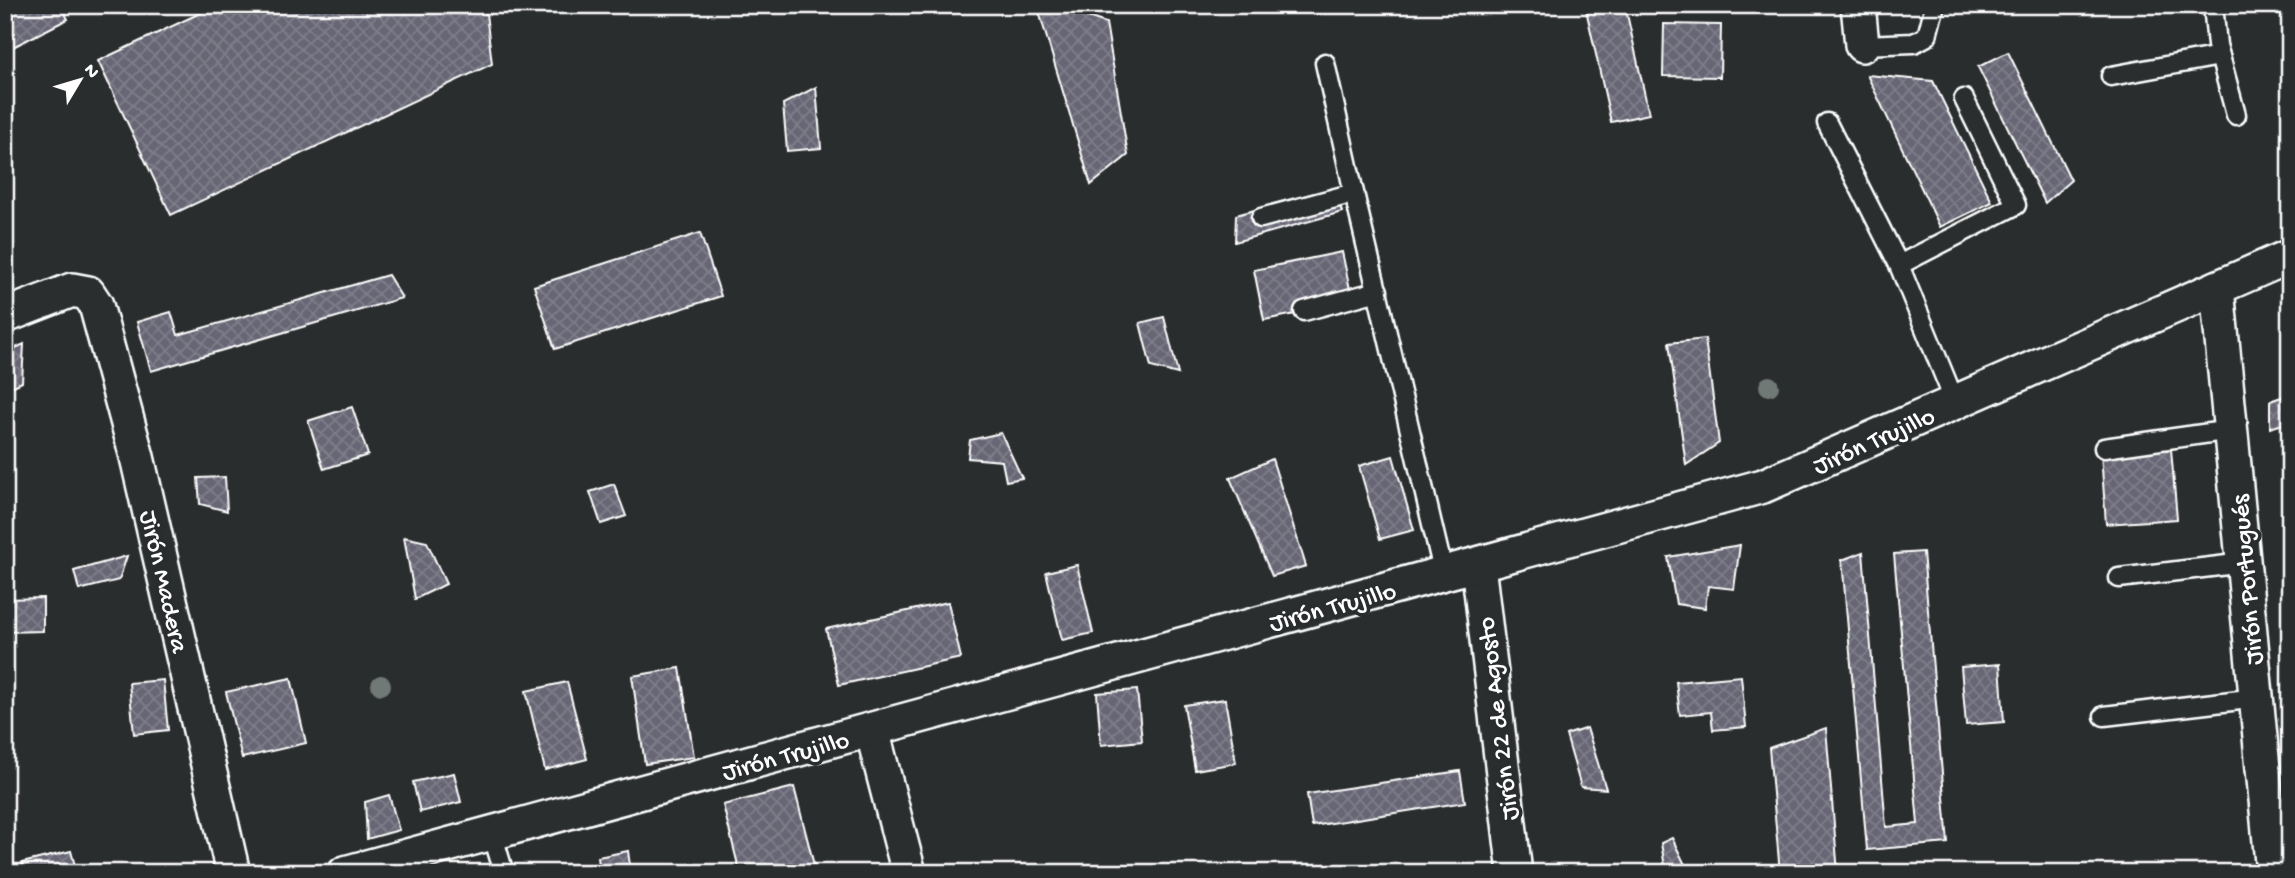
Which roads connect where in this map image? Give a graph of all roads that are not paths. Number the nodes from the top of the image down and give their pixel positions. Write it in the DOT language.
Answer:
graph roads {
  1 [pos="1858,5"];
  2 [pos="1935,5"];
  3 [pos="2213,5"];
  4 [pos="1862,45"];
  5 [pos="2220,56"];
  6 [pos="1325,63"];
  7 [pos="2111,76"];
  8 [pos="1964,99"];
  9 [pos="2236,115"];
  10 [pos="1827,123"];
  11 [pos="1354,193"];
  12 [pos="1261,218"];
  13 [pos="2290,256"];
  14 [pos="1899,265"];
  15 [pos="2217,288"];
  16 [pos="1378,291"];
  17 [pos="1304,311"];
  18 [pos="5,316"];
  19 [pos="1955,402"];
  20 [pos="2231,430"];
  21 [pos="2104,448"];
  22 [pos="2244,563"];
  23 [pos="1478,565"];
  24 [pos="1444,575"];
  25 [pos="2119,578"];
  26 [pos="2257,698"];
  27 [pos="2104,716"];
  28 [pos="873,730"];
  29 [pos="492,833"];
  30 [pos="233,873"];
  31 [pos="345,873"];
  32 [pos="504,873"];
  33 [pos="909,873"];
  34 [pos="1515,873"];
  35 [pos="2273,873"];
  1 -- 4 [label="street"];
  2 -- 4 [label="lane"];
  3 -- 5 [label="lane"];
  5 -- 7 [label="lane"];
  5 -- 9 [label="lane"];
  6 -- 11 [label="lane"];
  8 -- 14 [label="lane"];
  10 -- 14 [label="lane"];
  11 -- 12 [label="lane"];
  11 -- 16 [label="lane"];
  13 -- 15 [label="street, Jirón Trujillo"];
  14 -- 19 [label="lane"];
  15 -- 19 [label="street, Jirón Trujillo"];
  15 -- 20 [label="street, Jirón Portugués"];
  16 -- 17 [label="lane"];
  16 -- 24 [label="lane"];
  18 -- 30 [label="street, Jirón Madera"];
  19 -- 23 [label="street, Jirón Trujillo"];
  20 -- 21 [label="lane"];
  20 -- 22 [label="street, Jirón Portugués"];
  22 -- 25 [label="lane"];
  22 -- 26 [label="street, Jirón Portugués"];
  23 -- 24 [label="street, Jirón Trujillo"];
  23 -- 34 [label="street, Jirón 22 de Agosto"];
  24 -- 28 [label="street, Jirón Trujillo"];
  26 -- 27 [label="lane"];
  26 -- 35 [label="street, Jirón Portugués"];
  28 -- 29 [label="street, Jirón Trujillo"];
  28 -- 33 [label="street"];
  29 -- 31 [label="street, Jirón Trujillo"];
  29 -- 32 [label="lane"];
}
